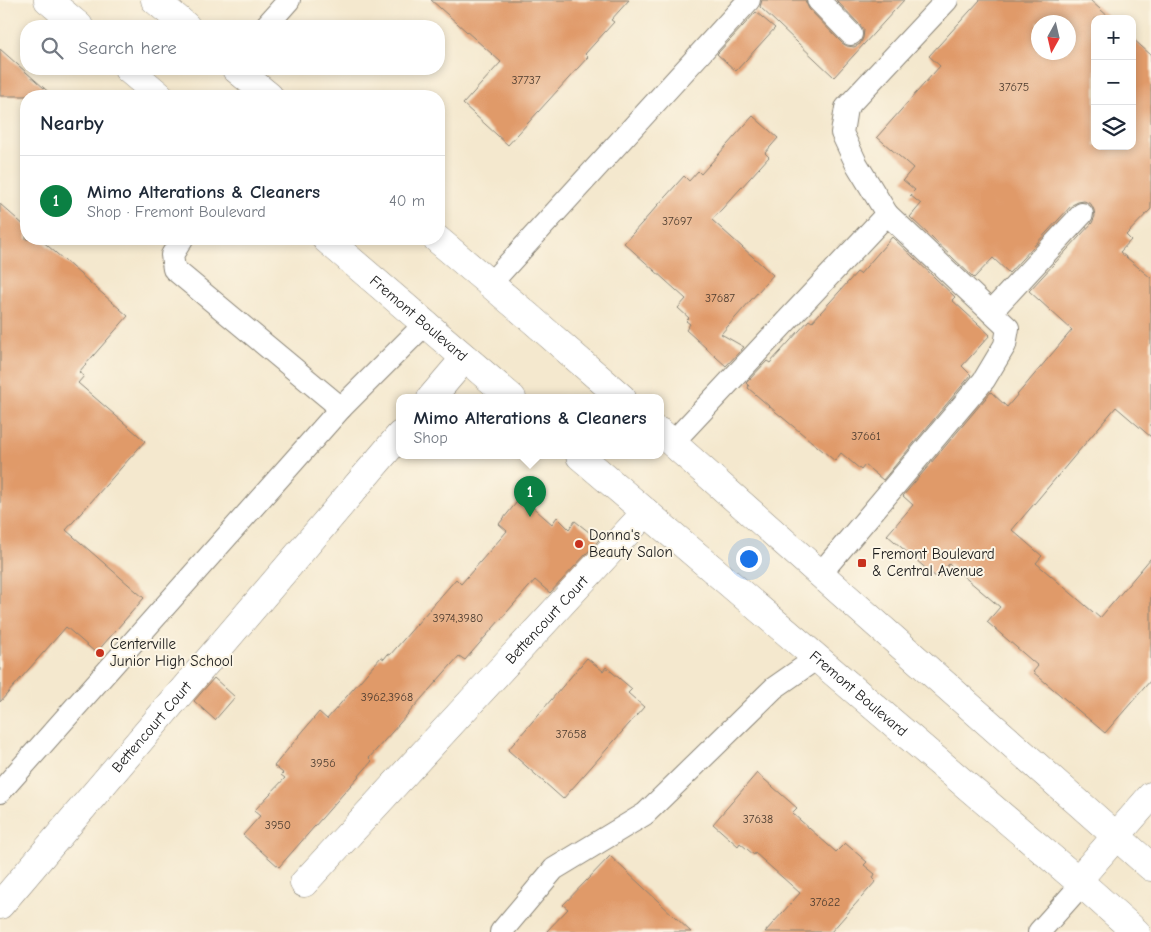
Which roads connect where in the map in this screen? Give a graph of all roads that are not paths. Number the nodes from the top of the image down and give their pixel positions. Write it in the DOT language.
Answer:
graph roads {
  1 [pos="48,0"];
  2 [pos="155,0"];
  3 [pos="290,0"];
  4 [pos="749,0"];
  5 [pos="818,0"];
  6 [pos="947,0"];
  7 [pos="72,20"];
  8 [pos="179,20"];
  9 [pos="272,20"];
  10 [pos="851,34"];
  11 [pos="135,75"];
  12 [pos="243,75"];
  13 [pos="153,90"];
  14 [pos="262,90"];
  15 [pos="887,214"];
  16 [pos="1082,214"];
  17 [pos="178,245"];
  18 [pos="333,245"];
  19 [pos="444,245"];
  20 [pos="490,284"];
  21 [pos="991,312"];
  22 [pos="425,324"];
  23 [pos="465,358"];
  24 [pos="434,394"];
  25 [pos="507,394"];
  26 [pos="617,394"];
  27 [pos="341,408"];
  28 [pos="666,437"];
  29 [pos="396,440"];
  30 [pos="584,459"];
  31 [pos="646,512"];
  32 [pos="820,574"];
  33 [pos="817,658"];
  34 [pos="0,792"];
  35 [pos="1151,796"];
  36 [pos="1116,836"];
  37 [pos="1151,867"];
  38 [pos="304,882"];
  39 [pos="1080,882"];
  40 [pos="0,905"];
  41 [pos="501,932"];
  42 [pos="1039,932"];
  43 [pos="1136,932"];
  1 -- 7 [label="main road"];
  2 -- 8 [label="main road"];
  3 -- 9 [label="lane"];
  4 -- 20 [label="lane"];
  5 -- 10 [label="lane"];
  6 -- 15 [label="lane"];
  11 -- 13 [label="main road"];
  12 -- 14 [label="main road"];
  15 -- 21 [label="lane"];
  15 -- 28 [label="lane"];
  16 -- 21 [label="lane"];
  17 -- 27 [label="lane"];
  18 -- 22 [label="main road, Fremont Boulevard"];
  19 -- 20 [label="main road"];
  20 -- 26 [label="main road"];
  21 -- 32 [label="lane"];
  22 -- 23 [label="main road, Fremont Boulevard"];
  22 -- 27 [label="lane"];
  23 -- 24 [label="main road"];
  23 -- 25 [label="main road, Fremont Boulevard"];
  27 -- 34 [label="lane"];
  28 -- 32 [label="main road"];
  29 -- 40 [label="main road, Bettencourt Court"];
  30 -- 31 [label="main road, Fremont Boulevard"];
  31 -- 33 [label="main road, Fremont Boulevard"];
  31 -- 38 [label="main road, Bettencourt Court"];
  32 -- 36 [label="main road"];
  33 -- 39 [label="main road, Fremont Boulevard"];
  33 -- 41 [label="lane"];
  35 -- 36 [label="main road"];
  36 -- 37 [label="main road"];
  36 -- 39 [label="main road"];
  39 -- 42 [label="lane"];
  39 -- 43 [label="main road, Fremont Boulevard"];
}
